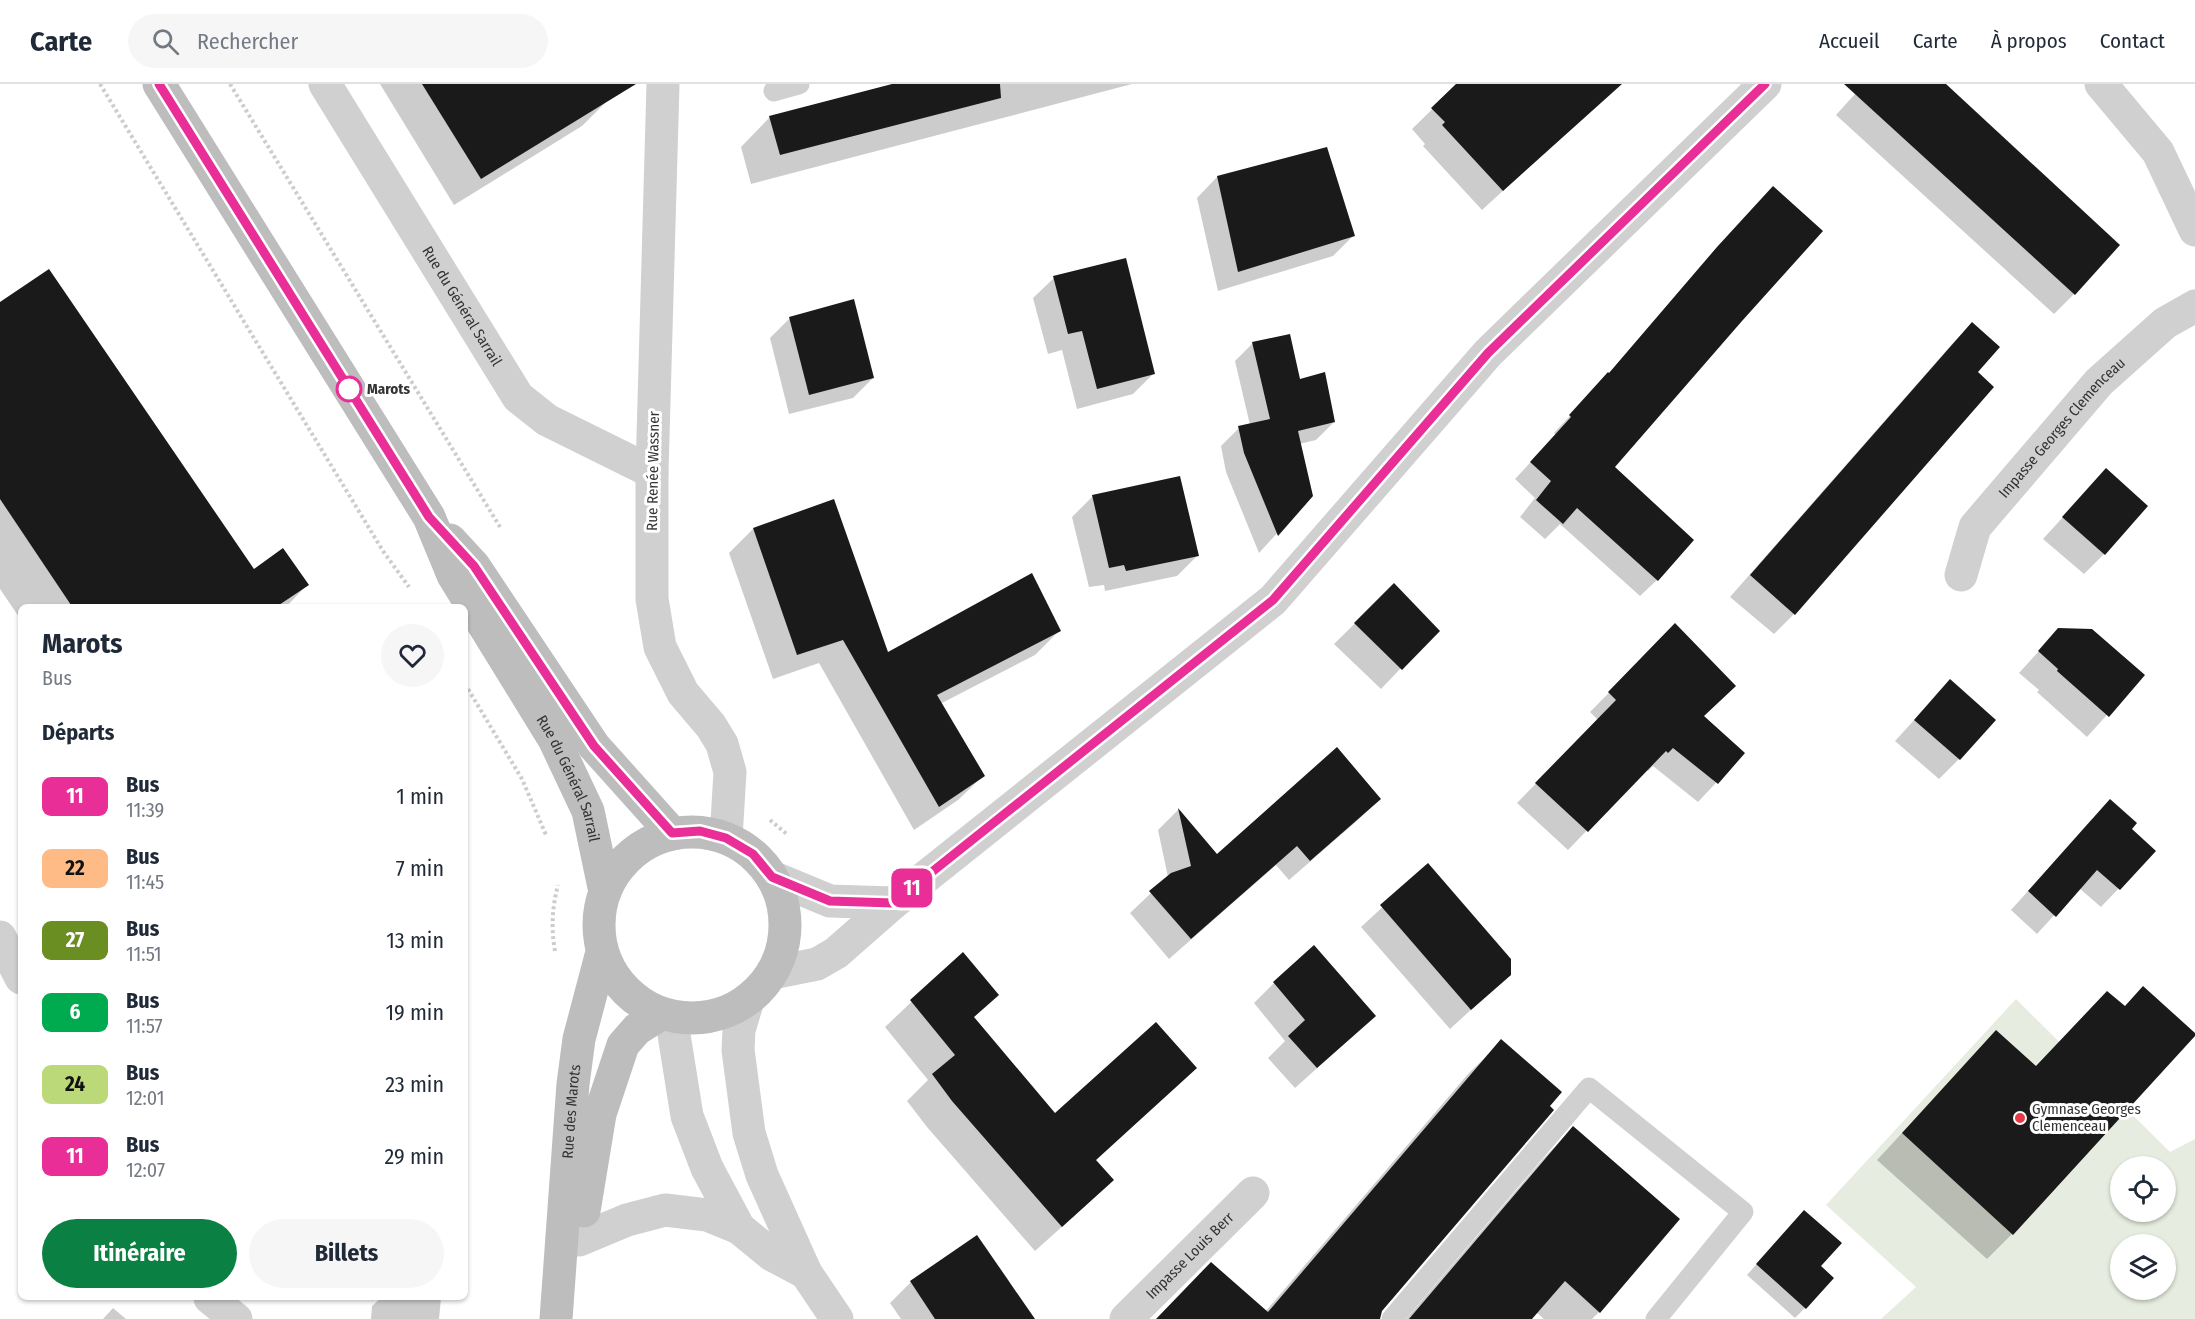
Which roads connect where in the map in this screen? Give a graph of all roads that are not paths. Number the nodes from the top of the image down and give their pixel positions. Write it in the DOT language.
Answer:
graph roads {
  1 [pos="159,84"];
  2 [pos="325,84"];
  3 [pos="663,84"];
  4 [pos="799,84"];
  5 [pos="1765,84"];
  6 [pos="2101,84"];
  7 [pos="774,91"];
  8 [pos="2195,230"];
  9 [pos="2195,306"];
  10 [pos="651,472"];
  11 [pos="429,517"];
  12 [pos="1961,575"];
  13 [pos="672,833"];
  14 [pos="726,838"];
  15 [pos="772,877"];
  16 [pos="605,892"];
  17 [pos="893,903"];
  18 [pos="0,937"];
  19 [pos="602,952"];
  20 [pos="18,972"];
  21 [pos="772,973"];
  22 [pos="748,1000"];
  23 [pos="666,1015"];
  24 [pos="1253,1193"];
  25 [pos="740,1228"];
  26 [pos="579,1240"];
  27 [pos="806,1273"];
  28 [pos="561,1274"];
  29 [pos="212,1300"];
  30 [pos="236,1319"];
  31 [pos="556,1319"];
  32 [pos="837,1319"];
  33 [pos="1126,1319"];
  34 [pos="1392,1319"];
  35 [pos="1656,1319"];
  1 -- 11 [label="main road, Rue du Général Sarrail"];
  2 -- 10 [label="street, Rue du Général Sarrail"];
  3 -- 10 [label="street, Rue Renée Wassner"];
  4 -- 7 [label="lane"];
  5 -- 17 [label="street"];
  6 -- 8 [label="street"];
  9 -- 12 [label="street, Impasse Georges Clemenceau"];
  10 -- 14 [label="street, Rue Renée Wassner"];
  11 -- 13 [label="main road, Rue du Général Sarrail"];
  11 -- 16 [label="main road, Rue du Général Sarrail"];
  13 -- 14 [label="main road"];
  13 -- 16 [label="main road"];
  14 -- 15 [label="main road"];
  15 -- 17 [label="street"];
  15 -- 21 [label="main road"];
  16 -- 19 [label="main road"];
  17 -- 21 [label="street"];
  18 -- 20 [label="street"];
  19 -- 23 [label="main road"];
  19 -- 28 [label="main road, Rue des Marots"];
  21 -- 22 [label="main road"];
  22 -- 23 [label="main road"];
  22 -- 27 [label="street"];
  23 -- 25 [label="street"];
  23 -- 26 [label="main road, Rue des Marots"];
  24 -- 33 [label="street, Impasse Louis Berr"];
  25 -- 26 [label="street"];
  25 -- 27 [label="street"];
  26 -- 28 [label="main road, Rue des Marots"];
  27 -- 32 [label="street"];
  28 -- 31 [label="main road, Rue des Marots"];
  29 -- 30 [label="street"];
  34 -- 35 [label="lane"];
}
